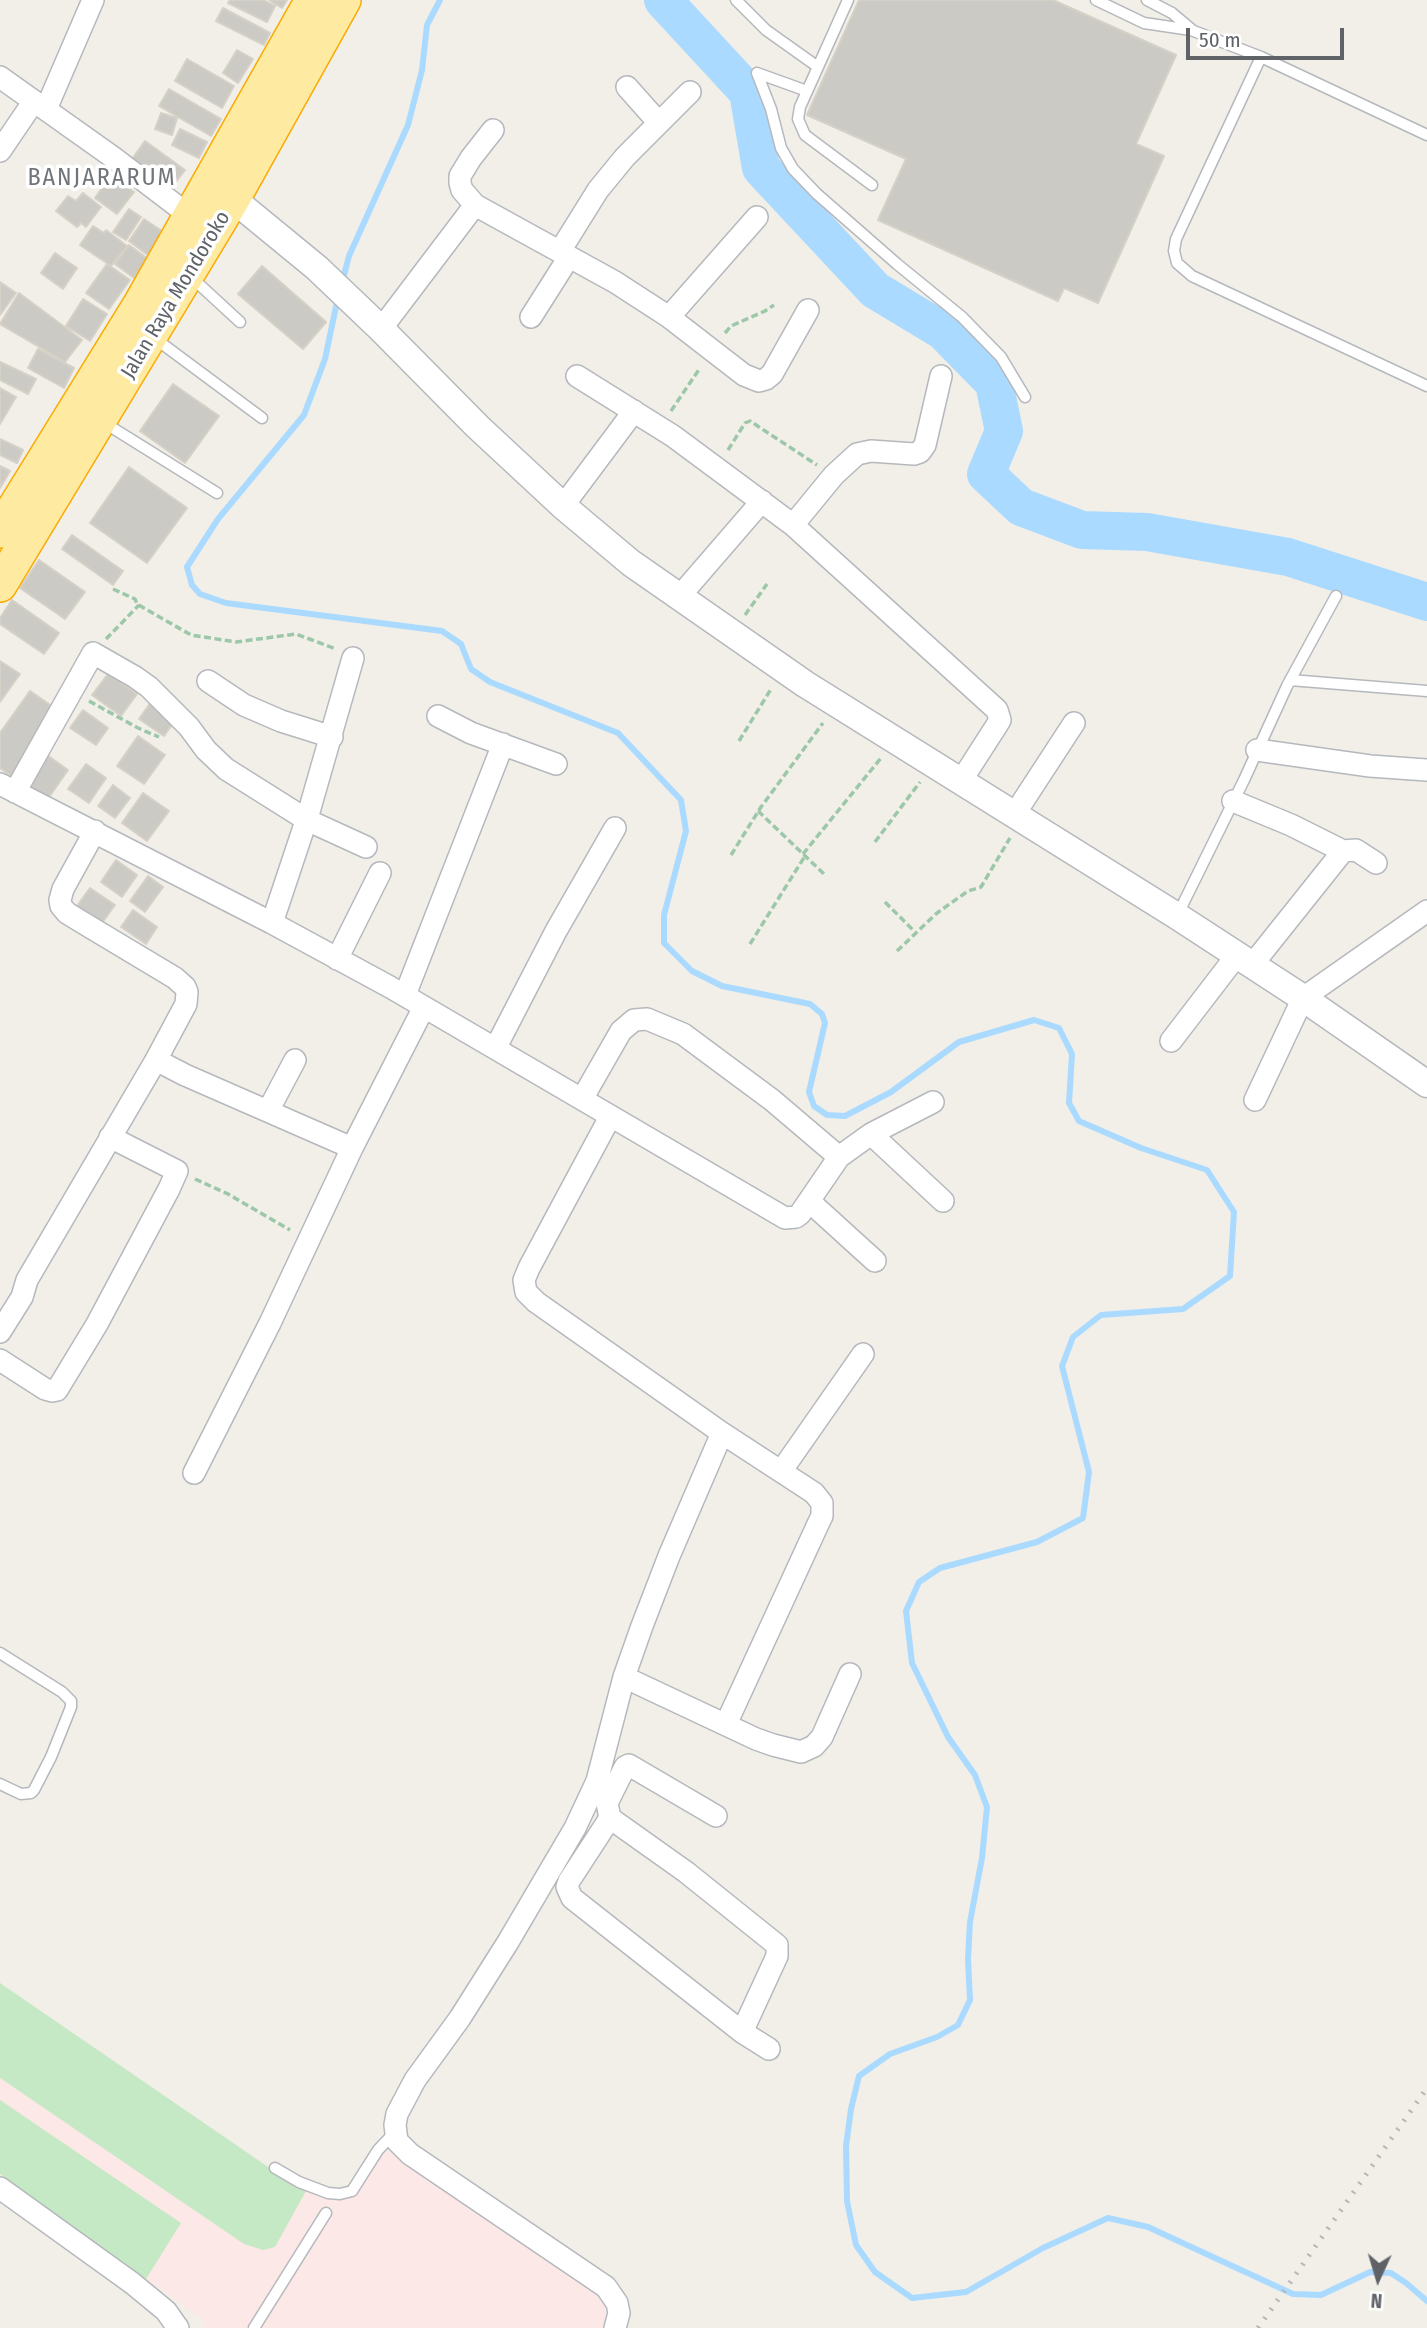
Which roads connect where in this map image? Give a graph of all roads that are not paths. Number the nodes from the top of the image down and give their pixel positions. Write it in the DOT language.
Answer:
graph roads {
  1 [pos="93,0"];
  2 [pos="312,0"];
  3 [pos="344,0"];
  4 [pos="736,0"];
  5 [pos="848,0"];
  6 [pos="1096,0"];
  7 [pos="1147,0"];
  8 [pos="1191,30"];
  9 [pos="1261,57"];
  10 [pos="818,67"];
  11 [pos="0,77"];
  12 [pos="627,87"];
  13 [pos="690,92"];
  14 [pos="807,92"];
  15 [pos="40,105"];
  16 [pos="659,123"];
  17 [pos="493,130"];
  18 [pos="1427,135"];
  19 [pos="0,151"];
  20 [pos="872,185"];
  21 [pos="233,199"];
  22 [pos="475,205"];
  23 [pos="190,216"];
  24 [pos="757,217"];
  25 [pos="565,254"];
  26 [pos="187,274"];
  27 [pos="807,310"];
  28 [pos="531,317"];
  29 [pos="669,317"];
  30 [pos="240,322"];
  31 [pos="381,329"];
  32 [pos="151,335"];
  33 [pos="577,376"];
  34 [pos="941,376"];
  35 [pos="1427,386"];
  36 [pos="1025,397"];
  37 [pos="634,411"];
  38 [pos="262,418"];
  39 [pos="101,420"];
  40 [pos="217,492"];
  41 [pos="762,501"];
  42 [pos="563,506"];
  43 [pos="793,525"];
  44 [pos="0,531"];
  45 [pos="0,585"];
  46 [pos="1336,596"];
  47 [pos="679,597"];
  48 [pos="353,658"];
  49 [pos="1290,680"];
  50 [pos="208,681"];
  51 [pos="1427,691"];
  52 [pos="438,716"];
  53 [pos="1074,723"];
  54 [pos="332,737"];
  55 [pos="503,744"];
  56 [pos="1256,750"];
  57 [pos="556,764"];
  58 [pos="1427,770"];
  59 [pos="961,781"];
  60 [pos="7,788"];
  61 [pos="1233,802"];
  62 [pos="1018,817"];
  63 [pos="307,821"];
  64 [pos="615,828"];
  65 [pos="95,831"];
  66 [pos="366,847"];
  67 [pos="1343,850"];
  68 [pos="1376,863"];
  69 [pos="380,873"];
  70 [pos="1427,911"];
  71 [pos="1177,916"];
  72 [pos="272,923"];
  73 [pos="337,959"];
  74 [pos="1244,960"];
  75 [pos="405,995"];
  76 [pos="1303,998"];
  77 [pos="424,1007"];
  78 [pos="1171,1041"];
  79 [pos="496,1047"];
  80 [pos="156,1060"];
  81 [pos="295,1060"];
  82 [pos="1427,1084"];
  83 [pos="582,1099"];
  84 [pos="1255,1100"];
  85 [pos="933,1102"];
  86 [pos="268,1111"];
  87 [pos="610,1117"];
  88 [pos="871,1133"];
  89 [pos="110,1137"];
  90 [pos="352,1148"];
  91 [pos="839,1157"];
  92 [pos="943,1201"];
  93 [pos="810,1202"];
  94 [pos="875,1261"];
  95 [pos="0,1332"];
  96 [pos="863,1354"];
  97 [pos="0,1360"];
  98 [pos="722,1433"];
  99 [pos="782,1470"];
  100 [pos="194,1473"];
  101 [pos="0,1653"];
  102 [pos="850,1674"];
  103 [pos="624,1677"];
  104 [pos="726,1724"];
  105 [pos="0,1784"];
  106 [pos="716,1816"];
  107 [pos="610,1818"];
  108 [pos="575,1828"];
  109 [pos="594,1840"];
  110 [pos="570,1859"];
  111 [pos="742,2032"];
  112 [pos="769,2049"];
  113 [pos="394,2133"];
  114 [pos="275,2168"];
  115 [pos="0,2188"];
  116 [pos="326,2213"];
  117 [pos="178,2328"];
  118 [pos="254,2328"];
  119 [pos="615,2328"];
  1 -- 15 [label="street"];
  2 -- 23 [label="highway, Jalan Raya Mondoroko"];
  3 -- 21 [label="highway, Jalan Raya Mondoroko"];
  4 -- 10 [label="lane"];
  5 -- 10 [label="lane"];
  6 -- 8 [label="lane"];
  7 -- 8 [label="lane"];
  8 -- 9 [label="lane"];
  9 -- 18 [label="lane"];
  9 -- 35 [label="lane"];
  10 -- 14 [label="lane"];
  11 -- 15 [label="street"];
  12 -- 16 [label="street"];
  13 -- 16 [label="street"];
  14 -- 20 [label="lane"];
  14 -- 36 [label="lane"];
  15 -- 19 [label="street"];
  15 -- 23 [label="street"];
  16 -- 25 [label="street"];
  17 -- 22 [label="street"];
  21 -- 26 [label="highway, Jalan Raya Mondoroko"];
  21 -- 31 [label="street"];
  22 -- 25 [label="street"];
  22 -- 31 [label="street"];
  23 -- 44 [label="highway, Jalan Raya Mondoroko"];
  24 -- 29 [label="street"];
  25 -- 28 [label="street"];
  25 -- 29 [label="street"];
  26 -- 30 [label="lane"];
  26 -- 32 [label="highway, Jalan Raya Mondoroko"];
  27 -- 29 [label="street"];
  31 -- 42 [label="street"];
  32 -- 38 [label="lane"];
  32 -- 39 [label="highway, Jalan Raya Mondoroko"];
  33 -- 37 [label="street"];
  34 -- 43 [label="street"];
  37 -- 41 [label="street"];
  37 -- 42 [label="street"];
  39 -- 40 [label="lane"];
  39 -- 45 [label="highway, Jalan Raya Mondoroko"];
  41 -- 43 [label="street"];
  41 -- 47 [label="street"];
  42 -- 47 [label="street"];
  43 -- 59 [label="street"];
  46 -- 49 [label="lane"];
  47 -- 59 [label="street"];
  48 -- 54 [label="street"];
  49 -- 51 [label="lane"];
  49 -- 56 [label="lane"];
  50 -- 54 [label="street"];
  52 -- 55 [label="street"];
  53 -- 62 [label="street"];
  54 -- 63 [label="street"];
  55 -- 57 [label="street"];
  55 -- 75 [label="street"];
  56 -- 58 [label="street"];
  56 -- 61 [label="lane"];
  59 -- 62 [label="street"];
  60 -- 63 [label="street"];
  60 -- 65 [label="street"];
  61 -- 67 [label="street"];
  61 -- 71 [label="lane"];
  62 -- 71 [label="street"];
  63 -- 66 [label="street"];
  63 -- 72 [label="street"];
  64 -- 79 [label="street"];
  65 -- 72 [label="street"];
  65 -- 80 [label="street"];
  67 -- 68 [label="street"];
  67 -- 74 [label="street"];
  69 -- 73 [label="street"];
  70 -- 76 [label="street"];
  71 -- 74 [label="street"];
  72 -- 73 [label="street"];
  73 -- 75 [label="street"];
  74 -- 76 [label="street"];
  74 -- 78 [label="street"];
  75 -- 77 [label="street"];
  76 -- 82 [label="street"];
  76 -- 84 [label="street"];
  77 -- 79 [label="street"];
  77 -- 90 [label="street"];
  79 -- 83 [label="street"];
  80 -- 86 [label="street"];
  80 -- 89 [label="street"];
  81 -- 86 [label="street"];
  83 -- 87 [label="street"];
  83 -- 91 [label="street"];
  85 -- 88 [label="street"];
  86 -- 90 [label="street"];
  87 -- 93 [label="street"];
  87 -- 98 [label="street"];
  88 -- 91 [label="street"];
  88 -- 92 [label="street"];
  89 -- 95 [label="street"];
  89 -- 97 [label="street"];
  90 -- 100 [label="street"];
  91 -- 93 [label="street"];
  93 -- 94 [label="street"];
  96 -- 99 [label="street"];
  98 -- 99 [label="street"];
  98 -- 103 [label="street"];
  99 -- 104 [label="street"];
  101 -- 105 [label="lane"];
  102 -- 104 [label="street"];
  103 -- 104 [label="street"];
  103 -- 108 [label="street"];
  106 -- 107 [label="street"];
  107 -- 109 [label="street"];
  107 -- 111 [label="street"];
  108 -- 109 [label="street"];
  108 -- 110 [label="street"];
  109 -- 110 [label="street"];
  110 -- 111 [label="street"];
  110 -- 113 [label="street"];
  111 -- 112 [label="street"];
  113 -- 114 [label="lane"];
  113 -- 119 [label="street"];
  115 -- 117 [label="street"];
  116 -- 118 [label="lane"];
}
